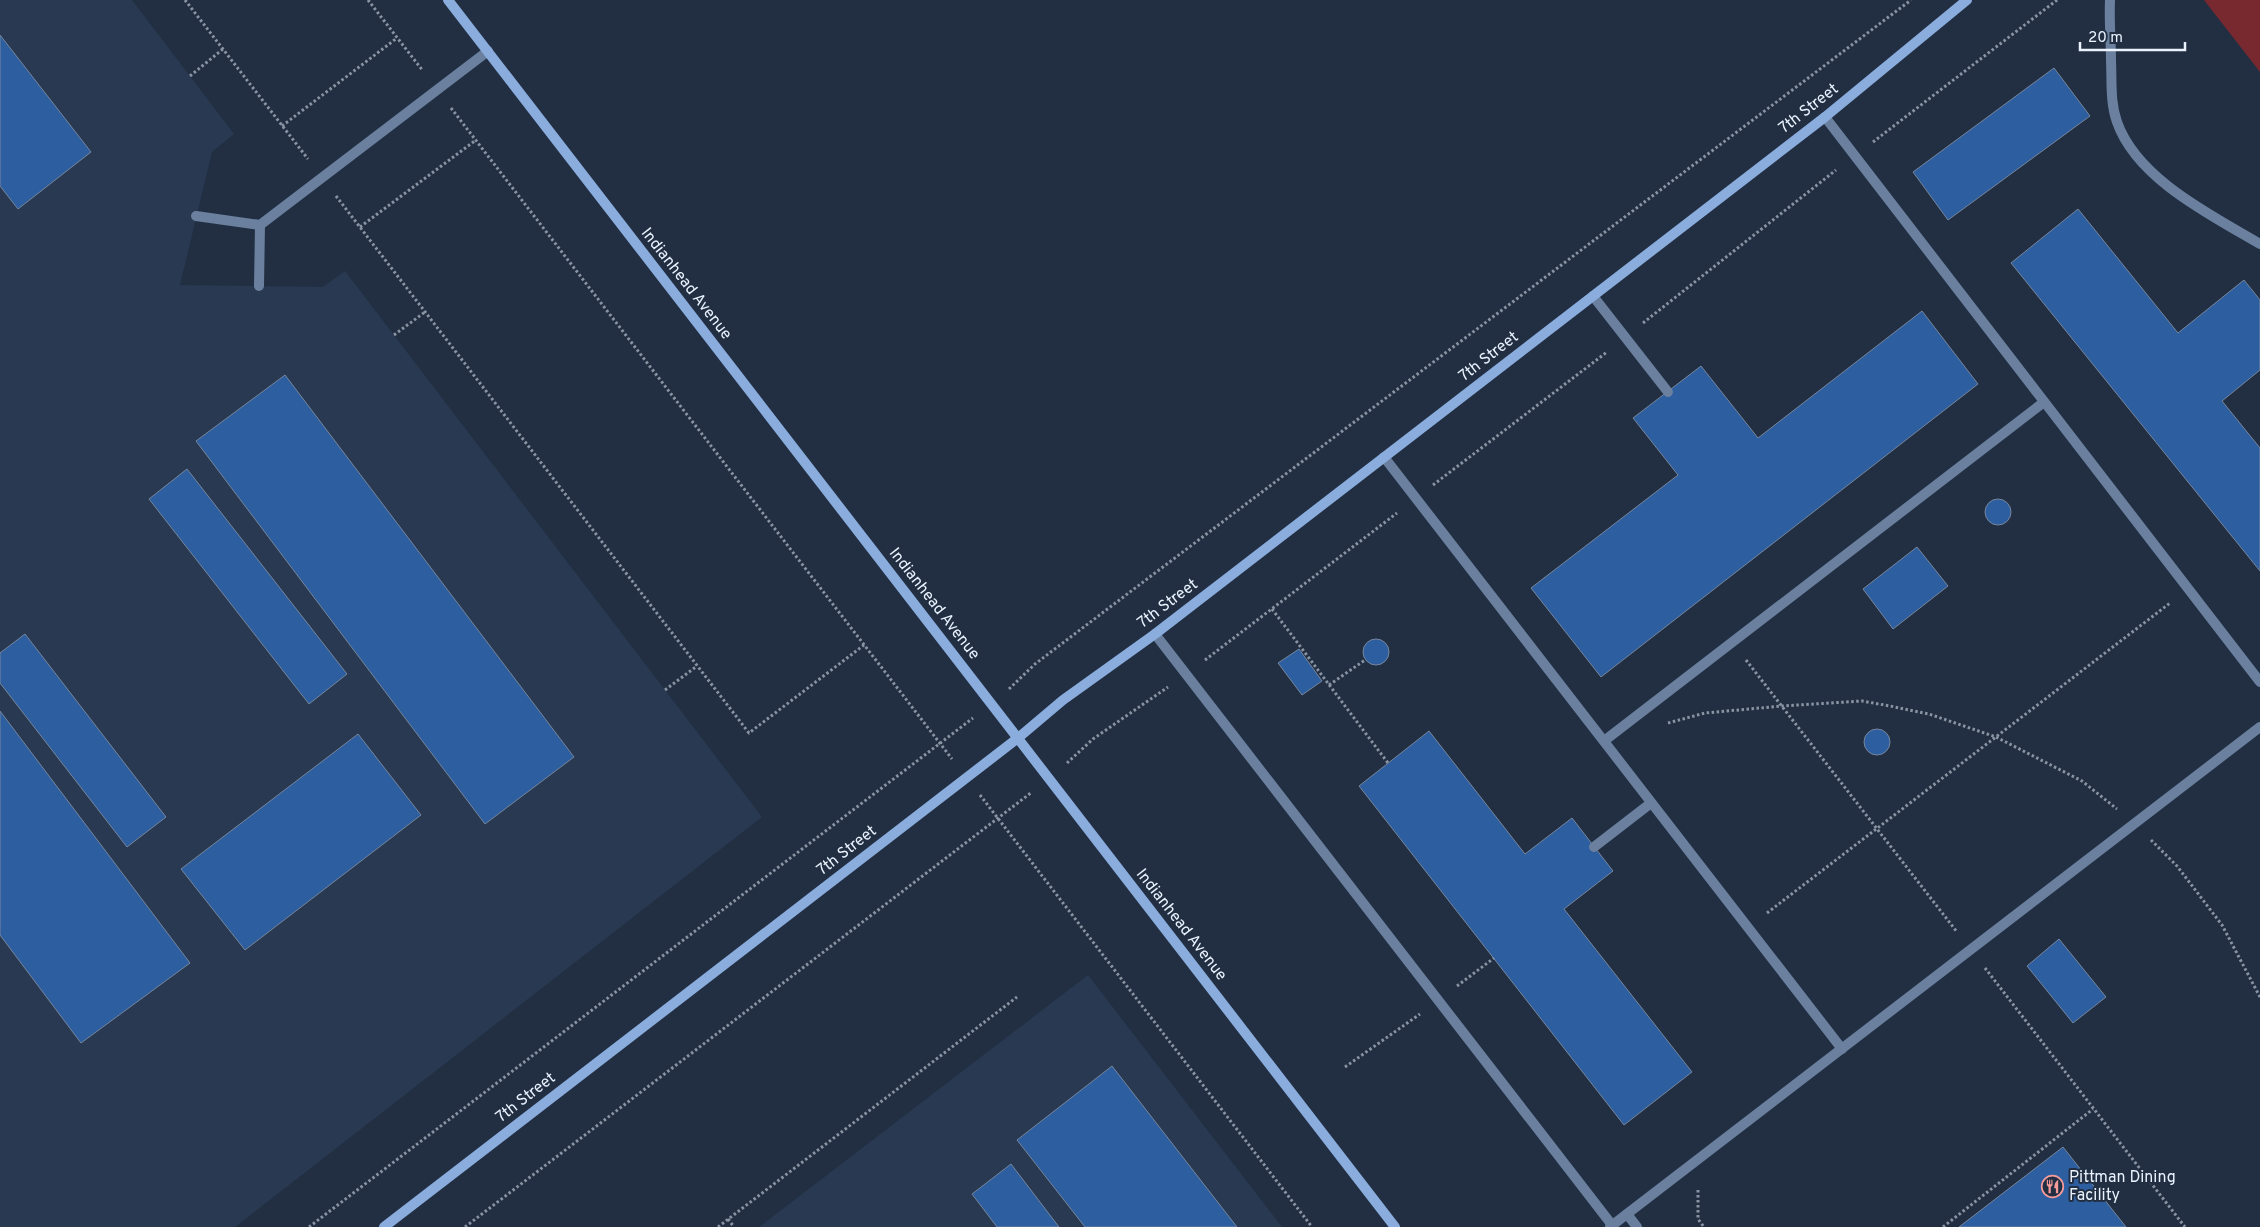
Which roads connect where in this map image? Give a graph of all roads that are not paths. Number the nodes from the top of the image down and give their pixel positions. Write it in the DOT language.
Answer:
graph roads {
  1 [pos="448,0"];
  2 [pos="1967,0"];
  3 [pos="2110,0"];
  4 [pos="488,51"];
  5 [pos="1825,117"];
  6 [pos="196,216"];
  7 [pos="260,225"];
  8 [pos="2260,244"];
  9 [pos="259,286"];
  10 [pos="1593,296"];
  11 [pos="1668,392"];
  12 [pos="2044,402"];
  13 [pos="1384,457"];
  14 [pos="1155,634"];
  15 [pos="2260,682"];
  16 [pos="2260,727"];
  17 [pos="1018,738"];
  18 [pos="1604,741"];
  19 [pos="1651,803"];
  20 [pos="1594,847"];
  21 [pos="1842,1049"];
  22 [pos="1627,1214"];
  23 [pos="1611,1226"];
  24 [pos="384,1227"];
  25 [pos="1395,1227"];
  26 [pos="1637,1227"];
  1 -- 4 [label="street, Indianhead Avenue"];
  2 -- 5 [label="street, 7th Street"];
  3 -- 8 [label="lane"];
  4 -- 7 [label="lane"];
  4 -- 17 [label="street, Indianhead Avenue"];
  5 -- 10 [label="street, 7th Street"];
  5 -- 12 [label="lane"];
  6 -- 7 [label="lane"];
  7 -- 9 [label="lane"];
  10 -- 11 [label="lane"];
  10 -- 13 [label="street, 7th Street"];
  12 -- 15 [label="lane"];
  12 -- 18 [label="lane"];
  13 -- 14 [label="street, 7th Street"];
  13 -- 18 [label="lane"];
  14 -- 17 [label="street, 7th Street"];
  14 -- 23 [label="lane"];
  16 -- 21 [label="lane"];
  17 -- 24 [label="street, 7th Street"];
  17 -- 25 [label="street, Indianhead Avenue"];
  18 -- 19 [label="lane"];
  19 -- 20 [label="lane"];
  19 -- 21 [label="lane"];
  21 -- 22 [label="lane"];
  22 -- 23 [label="lane"];
  22 -- 26 [label="lane"];
}
